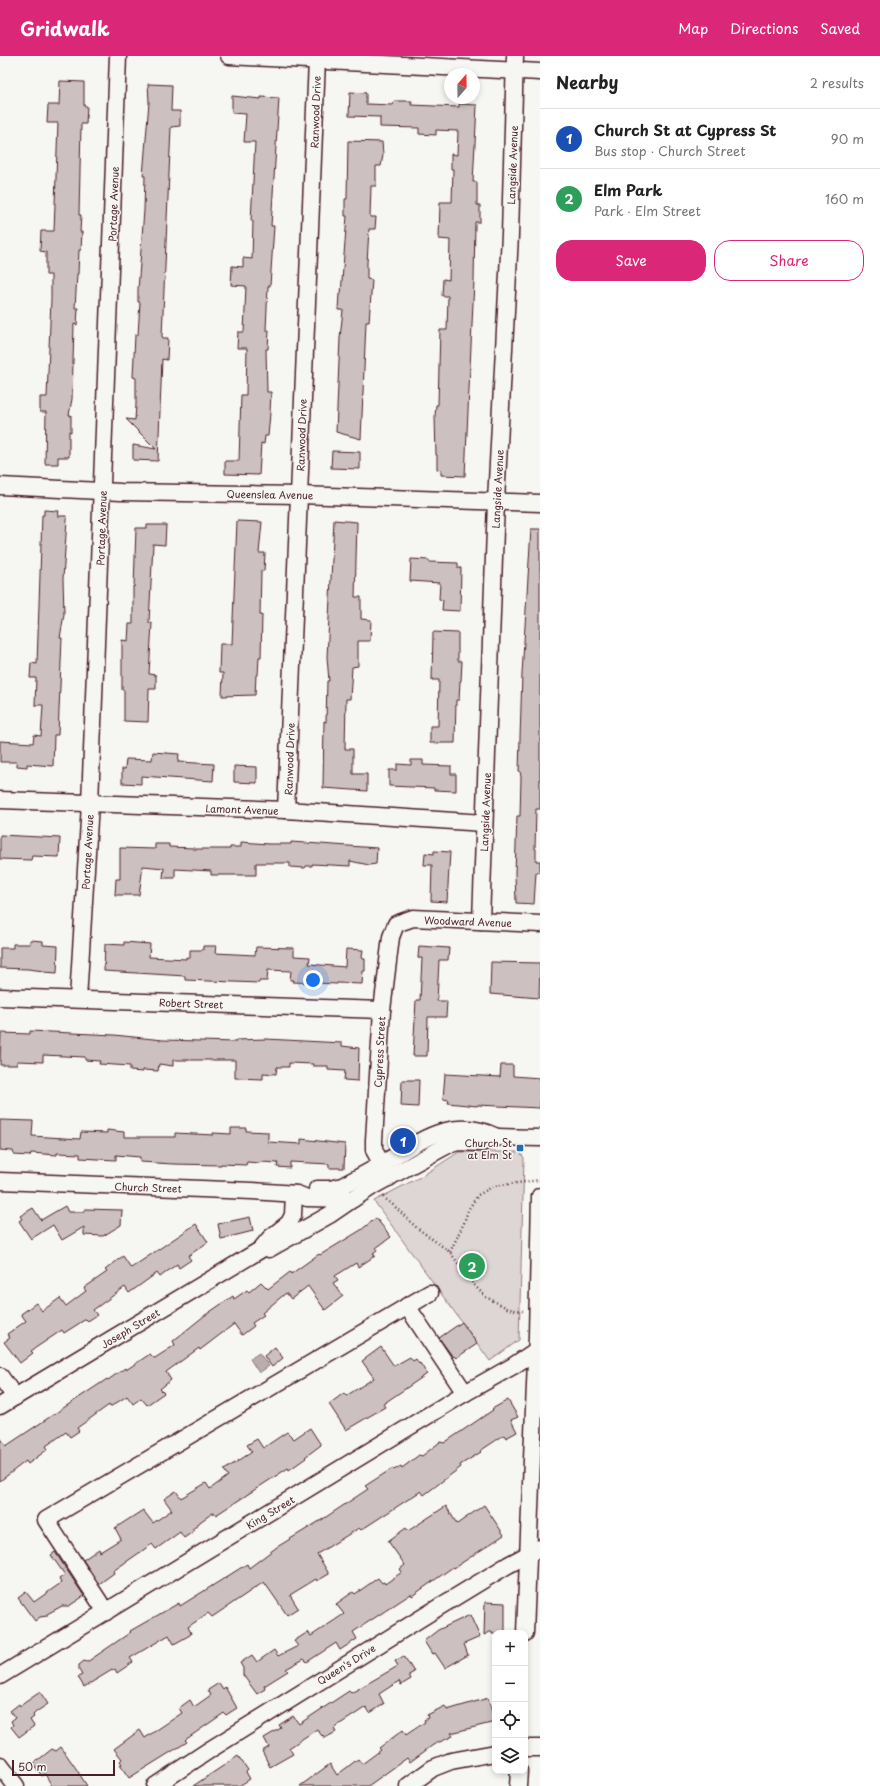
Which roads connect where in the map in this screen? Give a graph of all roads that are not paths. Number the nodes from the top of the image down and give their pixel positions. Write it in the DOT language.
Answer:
graph roads {
  1 [pos="118,56"];
  2 [pos="229,56"];
  3 [pos="317,60"];
  4 [pos="515,63"];
  5 [pos="540,72"];
  6 [pos="0,486"];
  7 [pos="103,491"];
  8 [pos="299,495"];
  9 [pos="496,502"];
  10 [pos="540,503"];
  11 [pos="0,800"];
  12 [pos="90,804"];
  13 [pos="286,810"];
  14 [pos="484,823"];
  15 [pos="482,921"];
  16 [pos="396,924"];
  17 [pos="540,924"];
  18 [pos="0,997"];
  19 [pos="78,1000"];
  20 [pos="382,1010"];
  21 [pos="540,1138"];
  22 [pos="385,1171"];
  23 [pos="0,1181"];
  24 [pos="295,1194"];
  25 [pos="540,1196"];
  26 [pos="353,1199"];
  27 [pos="260,1250"];
  28 [pos="430,1293"];
  29 [pos="407,1306"];
  30 [pos="538,1349"];
  31 [pos="0,1376"];
  32 [pos="465,1394"];
  33 [pos="15,1397"];
  34 [pos="0,1406"];
  35 [pos="534,1550"];
  36 [pos="106,1612"];
  37 [pos="525,1630"];
  38 [pos="0,1676"];
  39 [pos="528,1748"];
  40 [pos="540,1748"];
  41 [pos="492,1754"];
  42 [pos="0,1765"];
  43 [pos="519,1774"];
  44 [pos="16,1786"];
  45 [pos="155,1786"];
  46 [pos="408,1786"];
  47 [pos="518,1786"];
  1 -- 7 [label="street, Portage Avenue"];
  2 -- 3 [label="street"];
  3 -- 4 [label="street"];
  3 -- 8 [label="street, Ranwood Drive"];
  4 -- 5 [label="street"];
  4 -- 9 [label="street, Langside Avenue"];
  6 -- 7 [label="street, Queenslea Avenue"];
  7 -- 8 [label="street, Queenslea Avenue"];
  7 -- 12 [label="street, Portage Avenue"];
  8 -- 9 [label="street, Queenslea Avenue"];
  8 -- 13 [label="street, Ranwood Drive"];
  9 -- 10 [label="street, Queenslea Avenue"];
  9 -- 14 [label="street, Langside Avenue"];
  11 -- 12 [label="street, Lamont Avenue"];
  12 -- 13 [label="street, Lamont Avenue"];
  12 -- 19 [label="street, Portage Avenue"];
  13 -- 14 [label="street, Lamont Avenue"];
  14 -- 15 [label="street, Langside Avenue"];
  15 -- 16 [label="street, Woodward Avenue"];
  15 -- 17 [label="street, Woodward Avenue"];
  16 -- 20 [label="street, Cypress Street"];
  18 -- 19 [label="street, Robert Street"];
  19 -- 20 [label="street, Robert Street"];
  20 -- 22 [label="street, Cypress Street"];
  21 -- 22 [label="street, Church Street"];
  22 -- 24 [label="street, Church Street"];
  22 -- 26 [label="street, Church Street"];
  23 -- 24 [label="street, Church Street"];
  24 -- 26 [label="street, Church Street"];
  24 -- 27 [label="street, Joseph Street"];
  25 -- 30 [label="street"];
  26 -- 27 [label="street, Joseph Street"];
  27 -- 33 [label="street, Joseph Street"];
  28 -- 29 [label="street"];
  29 -- 32 [label="street"];
  29 -- 36 [label="street"];
  30 -- 32 [label="street, King Street"];
  30 -- 35 [label="street"];
  31 -- 33 [label="street"];
  32 -- 36 [label="street, King Street"];
  33 -- 34 [label="street, Joseph Street"];
  35 -- 37 [label="street"];
  35 -- 45 [label="street, Queen's Drive"];
  36 -- 38 [label="street, King Street"];
  39 -- 40 [label="street"];
  41 -- 46 [label="street"];
  42 -- 44 [label="street"];
  43 -- 47 [label="street"];
}
